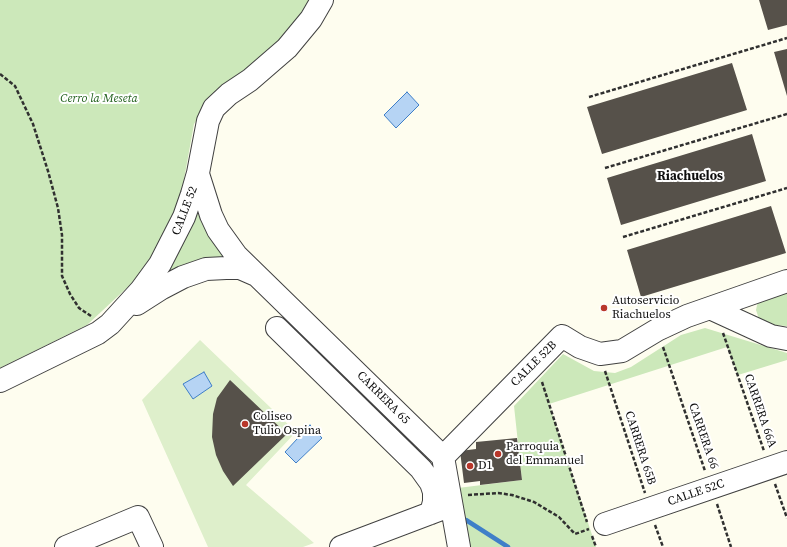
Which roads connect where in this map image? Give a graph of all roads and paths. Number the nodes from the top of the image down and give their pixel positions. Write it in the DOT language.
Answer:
graph roads {
  1 [pos="322,0"];
  2 [pos="787,38"];
  3 [pos="0,74"];
  4 [pos="589,97"];
  5 [pos="787,114"];
  6 [pos="605,168"];
  7 [pos="198,173"];
  8 [pos="787,188"];
  9 [pos="622,237"];
  10 [pos="258,275"];
  11 [pos="787,281"];
  12 [pos="753,293"];
  13 [pos="713,309"];
  14 [pos="110,324"];
  15 [pos="278,328"];
  16 [pos="657,330"];
  17 [pos="756,330"];
  18 [pos="787,339"];
  19 [pos="600,354"];
  20 [pos="535,363"];
  21 [pos="0,381"];
  22 [pos="373,388"];
  23 [pos="356,406"];
  24 [pos="442,457"];
  25 [pos="778,465"];
  26 [pos="711,488"];
  27 [pos="450,501"];
  28 [pos="650,508"];
  29 [pos="431,513"];
  30 [pos="787,518"];
  31 [pos="597,526"];
  32 [pos="66,547"];
  33 [pos="152,547"];
  34 [pos="341,547"];
  35 [pos="459,547"];
  36 [pos="596,547"];
  37 [pos="663,547"];
  38 [pos="731,547"];
  1 -- 7 [label="street, CALLE 52"];
  2 -- 4 [label="path"];
  3 -- 14 [label="path"];
  5 -- 6 [label="path"];
  7 -- 10 [label="street, CARRERA 65"];
  7 -- 14 [label="street, CALLE 52"];
  8 -- 9 [label="path"];
  10 -- 14 [label="street, CARRERA 65"];
  10 -- 22 [label="street, CARRERA 65"];
  11 -- 12 [label="street, CALLE 52B"];
  12 -- 13 [label="street, CALLE 52B"];
  12 -- 17 [label="street"];
  13 -- 16 [label="street, CALLE 52B"];
  13 -- 17 [label="street"];
  13 -- 25 [label="path, CARRERA 66A"];
  14 -- 21 [label="street, CALLE 52"];
  15 -- 23 [label="street"];
  16 -- 19 [label="street, CALLE 52B"];
  16 -- 26 [label="path, CARRERA 66"];
  17 -- 18 [label="street"];
  19 -- 20 [label="street, CALLE 52B"];
  19 -- 28 [label="path, CARRERA 65B"];
  20 -- 24 [label="street, CALLE 52B"];
  20 -- 31 [label="path"];
  22 -- 23 [label="street"];
  22 -- 24 [label="street, CARRERA 65"];
  23 -- 29 [label="street"];
  24 -- 27 [label="street"];
  25 -- 26 [label="street, CALLE 52C"];
  25 -- 30 [label="path, CARRERA 66A"];
  26 -- 28 [label="street, CALLE 52C"];
  26 -- 38 [label="path, CARRERA 66"];
  27 -- 29 [label="street"];
  27 -- 31 [label="path"];
  27 -- 35 [label="street"];
  28 -- 31 [label="street, CALLE 52C"];
  28 -- 37 [label="path, CARRERA 65B"];
  29 -- 34 [label="street"];
  31 -- 36 [label="path"];
  32 -- 33 [label="street"];
}
